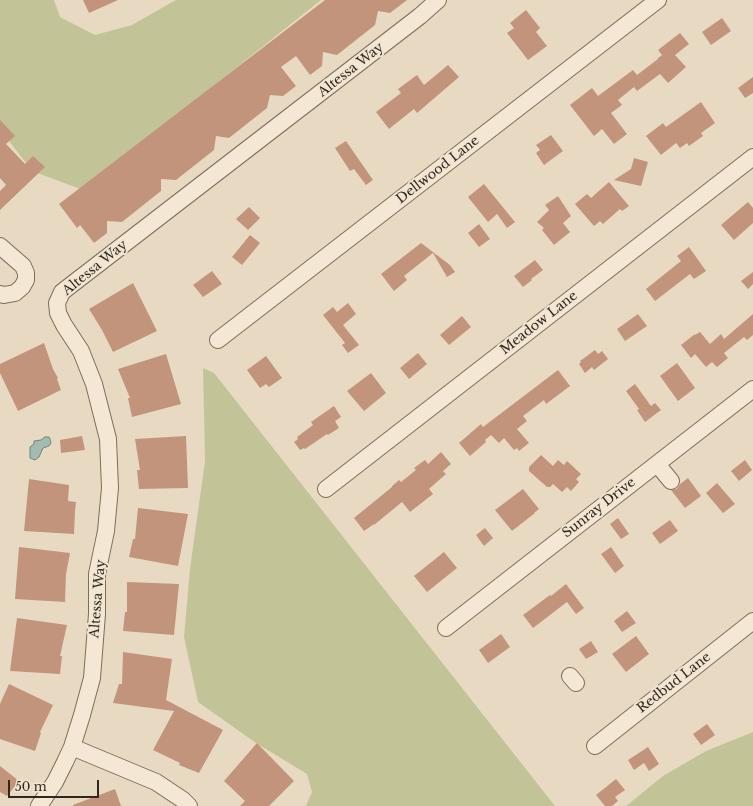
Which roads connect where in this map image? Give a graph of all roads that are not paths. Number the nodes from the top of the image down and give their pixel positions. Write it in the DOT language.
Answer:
graph roads {
  1 [pos="438,0"];
  2 [pos="658,0"];
  3 [pos="753,157"];
  4 [pos="0,246"];
  5 [pos="0,294"];
  6 [pos="218,340"];
  7 [pos="753,389"];
  8 [pos="657,464"];
  9 [pos="671,481"];
  10 [pos="326,489"];
  11 [pos="753,621"];
  12 [pos="446,628"];
  13 [pos="595,746"];
  14 [pos="72,747"];
  15 [pos="39,806"];
  16 [pos="189,806"];
  1 -- 14 [label="street, Altessa Way"];
  2 -- 6 [label="street, Dellwood Lane"];
  3 -- 10 [label="street, Meadow Lane"];
  4 -- 5 [label="street"];
  7 -- 8 [label="street, Sunray Drive"];
  8 -- 9 [label="street"];
  8 -- 12 [label="street, Sunray Drive"];
  11 -- 13 [label="street, Redbud Lane"];
  14 -- 15 [label="street, Altessa Way"];
  14 -- 16 [label="street"];
}
